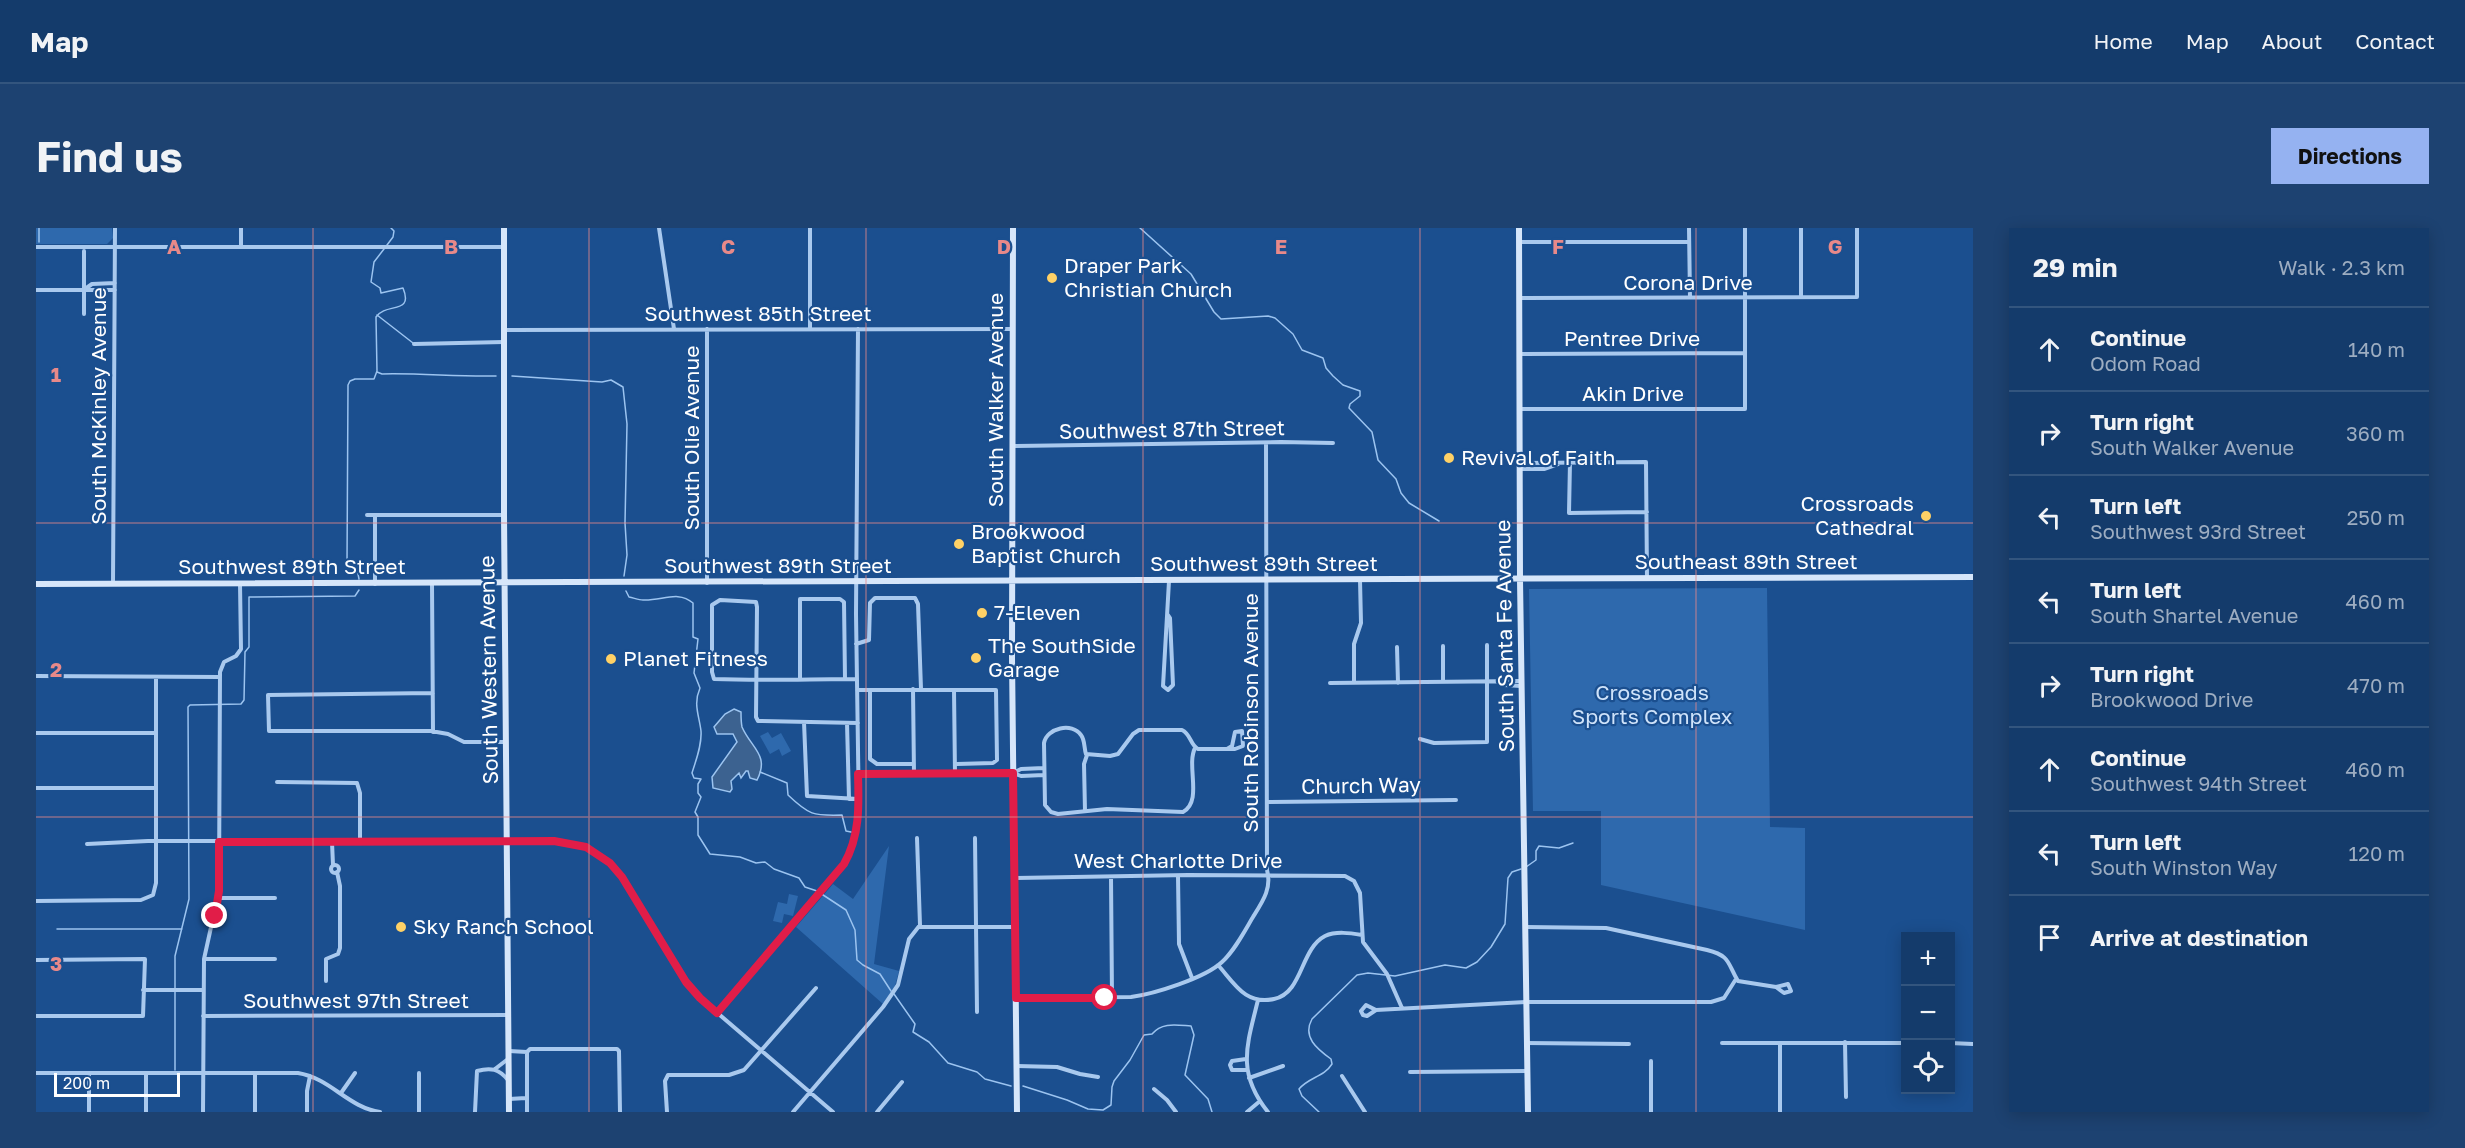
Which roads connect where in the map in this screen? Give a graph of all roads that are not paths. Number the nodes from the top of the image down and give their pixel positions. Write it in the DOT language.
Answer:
graph roads {
  1 [pos="115,228"];
  2 [pos="241,228"];
  3 [pos="504,228"];
  4 [pos="659,228"];
  5 [pos="810,228"];
  6 [pos="1012,228"];
  7 [pos="1520,228"];
  8 [pos="1689,228"];
  9 [pos="1745,228"];
  10 [pos="1801,228"];
  11 [pos="1857,228"];
  12 [pos="1520,242"];
  13 [pos="1689,242"];
  14 [pos="115,246"];
  15 [pos="36,247"];
  16 [pos="241,247"];
  17 [pos="504,247"];
  18 [pos="84,251"];
  19 [pos="115,284"];
  20 [pos="36,290"];
  21 [pos="84,290"];
  22 [pos="115,290"];
  23 [pos="1801,297"];
  24 [pos="1520,298"];
  25 [pos="1690,298"];
  26 [pos="1745,298"];
  27 [pos="84,314"];
  28 [pos="674,329"];
  29 [pos="707,329"];
  30 [pos="810,329"];
  31 [pos="858,329"];
  32 [pos="1013,329"];
  33 [pos="504,330"];
  34 [pos="504,342"];
  35 [pos="414,344"];
  36 [pos="1745,353"];
  37 [pos="1520,354"];
  38 [pos="1520,410"];
  39 [pos="1266,443"];
  40 [pos="1332,443"];
  41 [pos="1013,446"];
  42 [pos="1570,462"];
  43 [pos="1520,466"];
  44 [pos="1647,512"];
  45 [pos="367,515"];
  46 [pos="375,515"];
  47 [pos="504,515"];
  48 [pos="1973,577"];
  49 [pos="1647,579"];
  50 [pos="1012,580"];
  51 [pos="1266,580"];
  52 [pos="1360,580"];
  53 [pos="1520,580"];
  54 [pos="1169,581"];
  55 [pos="857,582"];
  56 [pos="707,583"];
  57 [pos="36,584"];
  58 [pos="113,584"];
  59 [pos="240,584"];
  60 [pos="375,584"];
  61 [pos="432,584"];
  62 [pos="504,584"];
  63 [pos="1168,636"];
  64 [pos="856,644"];
  65 [pos="1487,645"];
  66 [pos="1443,646"];
  67 [pos="1398,647"];
  68 [pos="36,676"];
  69 [pos="156,677"];
  70 [pos="219,677"];
  71 [pos="756,679"];
  72 [pos="800,679"];
  73 [pos="845,679"];
  74 [pos="857,679"];
  75 [pos="1398,682"];
  76 [pos="1443,682"];
  77 [pos="1487,682"];
  78 [pos="1330,683"];
  79 [pos="1354,683"];
  80 [pos="1521,684"];
  81 [pos="913,689"];
  82 [pos="921,689"];
  83 [pos="857,690"];
  84 [pos="870,690"];
  85 [pos="954,690"];
  86 [pos="432,693"];
  87 [pos="804,722"];
  88 [pos="847,723"];
  89 [pos="858,723"];
  90 [pos="433,732"];
  91 [pos="36,733"];
  92 [pos="156,733"];
  93 [pos="1420,739"];
  94 [pos="506,742"];
  95 [pos="1194,748"];
  96 [pos="1227,749"];
  97 [pos="1087,755"];
  98 [pos="914,764"];
  99 [pos="957,764"];
  100 [pos="1044,768"];
  101 [pos="1013,773"];
  102 [pos="858,774"];
  103 [pos="914,774"];
  104 [pos="955,774"];
  105 [pos="1044,775"];
  106 [pos="277,782"];
  107 [pos="36,788"];
  108 [pos="156,788"];
  109 [pos="849,799"];
  110 [pos="858,799"];
  111 [pos="1456,800"];
  112 [pos="1267,802"];
  113 [pos="1085,811"];
  114 [pos="917,838"];
  115 [pos="975,838"];
  116 [pos="156,842"];
  117 [pos="219,842"];
  118 [pos="333,842"];
  119 [pos="360,842"];
  120 [pos="507,842"];
  121 [pos="87,844"];
  122 [pos="1268,875"];
  123 [pos="1178,876"];
  124 [pos="1111,877"];
  125 [pos="1015,878"];
  126 [pos="218,898"];
  127 [pos="274,898"];
  128 [pos="36,901"];
  129 [pos="919,927"];
  130 [pos="976,927"];
  131 [pos="1016,927"];
  132 [pos="1525,927"];
  133 [pos="1362,935"];
  134 [pos="204,959"];
  135 [pos="275,959"];
  136 [pos="36,960"];
  137 [pos="1218,965"];
  138 [pos="1192,978"];
  139 [pos="1736,979"];
  140 [pos="326,981"];
  141 [pos="1776,987"];
  142 [pos="816,988"];
  143 [pos="143,990"];
  144 [pos="203,990"];
  145 [pos="1016,998"];
  146 [pos="1112,998"];
  147 [pos="1258,1000"];
  148 [pos="1526,1002"];
  149 [pos="1402,1008"];
  150 [pos="1376,1010"];
  151 [pos="976,1012"];
  152 [pos="717,1013"];
  153 [pos="508,1015"];
  154 [pos="36,1016"];
  155 [pos="203,1016"];
  156 [pos="1845,1042"];
  157 [pos="1901,1042"];
  158 [pos="1527,1043"];
  159 [pos="1722,1043"];
  160 [pos="1955,1043"];
  161 [pos="1629,1044"];
  162 [pos="1780,1044"];
  163 [pos="1973,1044"];
  164 [pos="762,1051"];
  165 [pos="527,1052"];
  166 [pos="508,1054"];
  167 [pos="1246,1059"];
  168 [pos="1651,1061"];
  169 [pos="1017,1066"];
  170 [pos="1283,1066"];
  171 [pos="495,1069"];
  172 [pos="1247,1070"];
  173 [pos="1527,1071"];
  174 [pos="1410,1072"];
  175 [pos="36,1073"];
  176 [pos="89,1073"];
  177 [pos="146,1073"];
  178 [pos="203,1073"];
  179 [pos="255,1073"];
  180 [pos="355,1073"];
  181 [pos="419,1073"];
  182 [pos="310,1076"];
  183 [pos="1342,1076"];
  184 [pos="1098,1077"];
  185 [pos="1249,1078"];
  186 [pos="509,1082"];
  187 [pos="902,1082"];
  188 [pos="1154,1089"];
  189 [pos="341,1093"];
  190 [pos="810,1093"];
  191 [pos="1846,1097"];
  192 [pos="526,1098"];
  193 [pos="509,1099"];
  194 [pos="1260,1101"];
  195 [pos="363,1110"];
  196 [pos="1266,1111"];
  197 [pos="89,1112"];
  198 [pos="146,1112"];
  199 [pos="203,1112"];
  200 [pos="255,1112"];
  201 [pos="307,1112"];
  202 [pos="380,1112"];
  203 [pos="419,1112"];
  204 [pos="475,1112"];
  205 [pos="509,1112"];
  206 [pos="527,1112"];
  207 [pos="620,1112"];
  208 [pos="667,1112"];
  209 [pos="793,1112"];
  210 [pos="833,1112"];
  211 [pos="877,1112"];
  212 [pos="1017,1112"];
  213 [pos="1176,1112"];
  214 [pos="1247,1112"];
  215 [pos="1365,1112"];
  216 [pos="1528,1112"];
  217 [pos="1651,1112"];
  218 [pos="1780,1112"];
  1 -- 14 [label="street, South McKinley Avenue"];
  2 -- 16 [label="street"];
  3 -- 17 [label="main road, South Western Avenue"];
  4 -- 28 [label="street, South Olie Avenue"];
  5 -- 30 [label="street"];
  6 -- 32 [label="main road, South Walker Avenue"];
  7 -- 12 [label="main road, South Santa Fe Avenue"];
  8 -- 13 [label="street"];
  9 -- 26 [label="street"];
  10 -- 23 [label="street"];
  11 -- 23 [label="street, Corona Drive"];
  12 -- 13 [label="street"];
  12 -- 24 [label="main road, South Santa Fe Avenue"];
  13 -- 25 [label="street"];
  14 -- 15 [label="street"];
  14 -- 16 [label="street"];
  14 -- 19 [label="street, South McKinley Avenue"];
  16 -- 17 [label="street"];
  17 -- 33 [label="main road, South Western Avenue"];
  18 -- 21 [label="street"];
  19 -- 21 [label="street"];
  19 -- 22 [label="street, South McKinley Avenue"];
  20 -- 21 [label="street"];
  21 -- 22 [label="street"];
  21 -- 27 [label="street"];
  22 -- 58 [label="street, South McKinley Avenue"];
  23 -- 26 [label="street, Corona Drive"];
  24 -- 25 [label="street, Corona Drive"];
  24 -- 37 [label="main road, South Santa Fe Avenue"];
  25 -- 26 [label="street, Corona Drive"];
  26 -- 36 [label="street"];
  28 -- 29 [label="street, Southwest 85th Street"];
  28 -- 33 [label="street, Southwest 85th Street"];
  29 -- 30 [label="street, Southwest 85th Street"];
  29 -- 56 [label="street, South Olie Avenue"];
  30 -- 31 [label="street, Southwest 85th Street"];
  31 -- 32 [label="street, Southwest 85th Street"];
  31 -- 55 [label="street"];
  32 -- 41 [label="main road, South Walker Avenue"];
  33 -- 34 [label="main road, South Western Avenue"];
  34 -- 35 [label="street"];
  34 -- 47 [label="main road, South Western Avenue"];
  36 -- 37 [label="street, Pentree Drive"];
  36 -- 38 [label="street, Akin Drive"];
  37 -- 38 [label="main road, South Santa Fe Avenue"];
  38 -- 43 [label="main road, South Santa Fe Avenue"];
  39 -- 40 [label="street, Southwest 87th Street"];
  39 -- 41 [label="street, Southwest 87th Street"];
  39 -- 51 [label="street, South Robinson Avenue"];
  41 -- 50 [label="main road, South Walker Avenue"];
  42 -- 43 [label="street"];
  42 -- 44 [label="street"];
  42 -- 44 [label="street"];
  43 -- 53 [label="main road, South Santa Fe Avenue"];
  44 -- 49 [label="street"];
  45 -- 46 [label="street"];
  46 -- 47 [label="street"];
  46 -- 60 [label="street"];
  47 -- 62 [label="main road, South Western Avenue"];
  48 -- 49 [label="main road, Southeast 89th Street"];
  49 -- 53 [label="main road, Southeast 89th Street"];
  50 -- 54 [label="main road, Southwest 89th Street"];
  50 -- 55 [label="main road, Southwest 89th Street"];
  50 -- 101 [label="main road, South Walker Avenue"];
  51 -- 52 [label="main road, Southwest 89th Street"];
  51 -- 54 [label="main road, Southwest 89th Street"];
  51 -- 112 [label="street, South Robinson Avenue"];
  52 -- 53 [label="main road, Southwest 89th Street"];
  52 -- 79 [label="street"];
  53 -- 80 [label="main road, South Santa Fe Avenue"];
  54 -- 63 [label="street"];
  55 -- 56 [label="main road, Southwest 89th Street"];
  55 -- 64 [label="street"];
  56 -- 62 [label="main road, Southwest 89th Street"];
  57 -- 58 [label="main road, Southwest 89th Street"];
  58 -- 59 [label="main road, Southwest 89th Street"];
  59 -- 60 [label="main road, Southwest 89th Street"];
  59 -- 70 [label="street"];
  60 -- 61 [label="main road, Southwest 89th Street"];
  61 -- 62 [label="main road, Southwest 89th Street"];
  61 -- 86 [label="street"];
  62 -- 94 [label="main road, South Western Avenue"];
  63 -- 63 [label="street"];
  64 -- 74 [label="street"];
  64 -- 82 [label="street"];
  65 -- 77 [label="street"];
  66 -- 76 [label="street"];
  67 -- 75 [label="street"];
  68 -- 69 [label="street"];
  69 -- 70 [label="street"];
  69 -- 92 [label="street"];
  70 -- 117 [label="street"];
  71 -- 71 [label="street"];
  71 -- 72 [label="street"];
  71 -- 87 [label="street"];
  72 -- 73 [label="street"];
  72 -- 73 [label="street"];
  73 -- 74 [label="street"];
  74 -- 83 [label="street"];
  75 -- 76 [label="street"];
  75 -- 79 [label="street"];
  76 -- 77 [label="street"];
  77 -- 80 [label="street"];
  77 -- 93 [label="street"];
  78 -- 79 [label="street"];
  80 -- 132 [label="main road, South Santa Fe Avenue"];
  81 -- 82 [label="street"];
  81 -- 84 [label="street"];
  81 -- 98 [label="street"];
  82 -- 85 [label="street"];
  83 -- 84 [label="street"];
  83 -- 89 [label="street"];
  84 -- 98 [label="street"];
  85 -- 99 [label="street"];
  85 -- 99 [label="street"];
  86 -- 90 [label="street"];
  86 -- 90 [label="street"];
  87 -- 88 [label="street"];
  87 -- 109 [label="street"];
  88 -- 89 [label="street"];
  88 -- 109 [label="street"];
  89 -- 102 [label="street"];
  90 -- 94 [label="street"];
  91 -- 92 [label="street"];
  92 -- 108 [label="street"];
  94 -- 120 [label="main road, South Western Avenue"];
  95 -- 96 [label="street"];
  95 -- 97 [label="street"];
  95 -- 113 [label="street"];
  96 -- 96 [label="street"];
  97 -- 100 [label="street"];
  97 -- 113 [label="street"];
  98 -- 103 [label="street"];
  99 -- 104 [label="street"];
  100 -- 101 [label="street"];
  100 -- 105 [label="street"];
  101 -- 104 [label="street"];
  101 -- 105 [label="street"];
  101 -- 125 [label="main road, South Walker Avenue"];
  102 -- 103 [label="street"];
  102 -- 110 [label="street"];
  103 -- 104 [label="street"];
  105 -- 113 [label="street"];
  106 -- 119 [label="street"];
  107 -- 108 [label="street"];
  108 -- 116 [label="street"];
  109 -- 110 [label="street"];
  110 -- 152 [label="street"];
  111 -- 112 [label="street, Church Way"];
  112 -- 122 [label="street, South Robinson Avenue"];
  114 -- 129 [label="street"];
  115 -- 130 [label="street"];
  116 -- 117 [label="street"];
  116 -- 121 [label="street"];
  116 -- 128 [label="street"];
  117 -- 118 [label="street"];
  117 -- 126 [label="street"];
  118 -- 119 [label="street"];
  118 -- 140 [label="street"];
  119 -- 120 [label="street"];
  120 -- 152 [label="street"];
  120 -- 153 [label="main road, South Western Avenue"];
  122 -- 123 [label="street, West Charlotte Drive"];
  122 -- 133 [label="street, West Charlotte Drive"];
  122 -- 137 [label="street, South Robinson Avenue"];
  123 -- 124 [label="street, West Charlotte Drive"];
  123 -- 138 [label="street"];
  124 -- 125 [label="street, West Charlotte Drive"];
  124 -- 146 [label="street"];
  125 -- 131 [label="main road, South Walker Avenue"];
  126 -- 127 [label="street"];
  126 -- 134 [label="street"];
  129 -- 130 [label="street"];
  129 -- 190 [label="street"];
  130 -- 131 [label="street"];
  130 -- 151 [label="street"];
  131 -- 145 [label="main road, South Walker Avenue"];
  132 -- 139 [label="street"];
  132 -- 148 [label="main road, South Santa Fe Avenue"];
  133 -- 147 [label="street"];
  133 -- 149 [label="street"];
  134 -- 135 [label="street"];
  134 -- 144 [label="street"];
  136 -- 143 [label="street"];
  137 -- 138 [label="street"];
  137 -- 147 [label="street"];
  138 -- 146 [label="street"];
  139 -- 141 [label="street"];
  139 -- 148 [label="street"];
  142 -- 164 [label="street"];
  143 -- 144 [label="street"];
  143 -- 154 [label="street"];
  144 -- 155 [label="street"];
  145 -- 146 [label="street"];
  145 -- 169 [label="main road, South Walker Avenue"];
  147 -- 167 [label="street"];
  148 -- 149 [label="street"];
  148 -- 158 [label="main road, South Santa Fe Avenue"];
  149 -- 150 [label="street"];
  152 -- 164 [label="street"];
  153 -- 155 [label="street, Southwest 97th Street"];
  153 -- 166 [label="main road, South Western Avenue"];
  155 -- 178 [label="street"];
  156 -- 157 [label="street"];
  156 -- 162 [label="street"];
  156 -- 191 [label="street"];
  158 -- 161 [label="street"];
  158 -- 173 [label="main road, South Santa Fe Avenue"];
  159 -- 162 [label="street"];
  160 -- 163 [label="street"];
  162 -- 218 [label="street"];
  164 -- 190 [label="street"];
  164 -- 208 [label="street"];
  165 -- 166 [label="street"];
  165 -- 192 [label="street"];
  165 -- 207 [label="street"];
  166 -- 171 [label="street"];
  166 -- 186 [label="main road, South Western Avenue"];
  167 -- 172 [label="street"];
  167 -- 172 [label="street"];
  168 -- 217 [label="street"];
  169 -- 184 [label="street"];
  169 -- 212 [label="main road, South Walker Avenue"];
  170 -- 185 [label="street"];
  171 -- 186 [label="street"];
  171 -- 204 [label="street"];
  172 -- 185 [label="street"];
  173 -- 174 [label="street"];
  173 -- 216 [label="main road, South Santa Fe Avenue"];
  175 -- 176 [label="street"];
  176 -- 177 [label="street"];
  176 -- 197 [label="street"];
  177 -- 178 [label="street"];
  177 -- 198 [label="street"];
  178 -- 179 [label="street"];
  178 -- 199 [label="street"];
  179 -- 182 [label="street"];
  179 -- 200 [label="street"];
  180 -- 189 [label="street"];
  181 -- 203 [label="street"];
  182 -- 189 [label="street"];
  182 -- 201 [label="street"];
  183 -- 215 [label="street"];
  185 -- 194 [label="street"];
  186 -- 193 [label="main road, South Western Avenue"];
  187 -- 211 [label="street"];
  188 -- 213 [label="street"];
  189 -- 195 [label="street"];
  190 -- 209 [label="street"];
  190 -- 210 [label="street"];
  192 -- 193 [label="street"];
  192 -- 206 [label="street"];
  193 -- 205 [label="main road, South Western Avenue"];
  194 -- 196 [label="street"];
  194 -- 214 [label="street"];
  195 -- 202 [label="street"];
}
